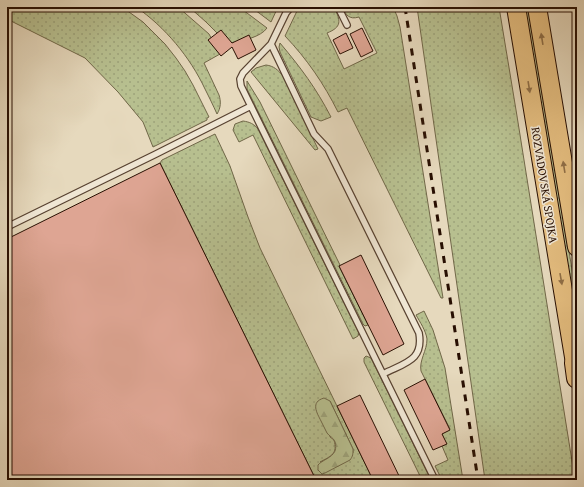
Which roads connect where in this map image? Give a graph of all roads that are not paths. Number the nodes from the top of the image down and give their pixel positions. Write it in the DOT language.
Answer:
graph roads {
  1 [pos="291,7"];
  2 [pos="338,7"];
  3 [pos="516,7"];
  4 [pos="537,7"];
  5 [pos="347,25"];
  6 [pos="271,44"];
  7 [pos="251,106"];
  8 [pos="7,227"];
  9 [pos="577,247"];
  10 [pos="576,370"];
  11 [pos="383,374"];
  12 [pos="435,480"];
  1 -- 6 [label="lane"];
  2 -- 5 [label="lane"];
  3 -- 10 [label="highway, ROZVADOVSKÁ SPOJKA, one-way"];
  9 -- 4 [label="highway, ROZVADOVSKÁ SPOJKA, one-way"];
  6 -- 7 [label="lane"];
  6 -- 11 [label="lane"];
  7 -- 8 [label="lane"];
  7 -- 11 [label="lane"];
  11 -- 12 [label="lane"];
}
